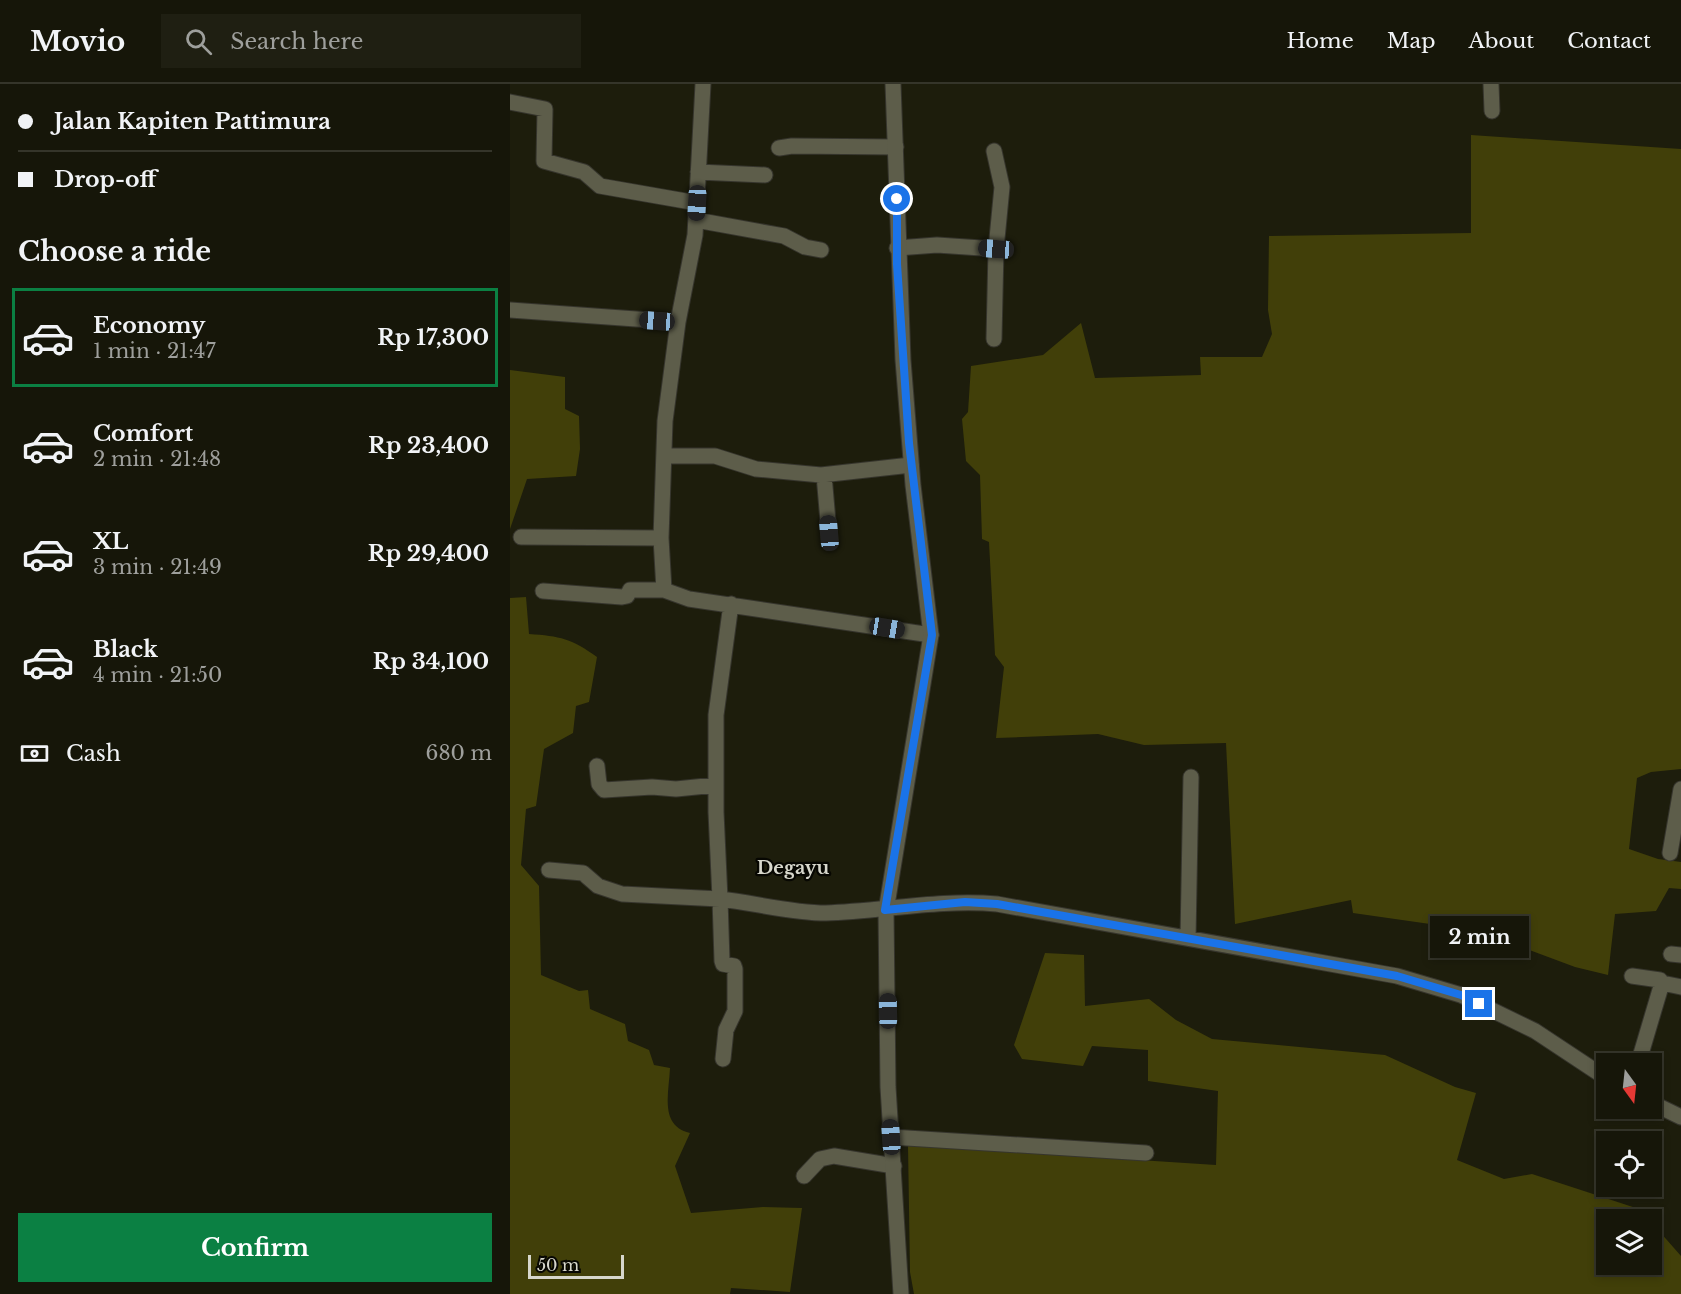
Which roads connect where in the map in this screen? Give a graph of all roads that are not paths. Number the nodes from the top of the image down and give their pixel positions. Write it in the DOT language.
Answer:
graph roads {
  1 [pos="703,84"];
  2 [pos="893,84"];
  3 [pos="1491,84"];
  4 [pos="510,102"];
  5 [pos="1492,111"];
  6 [pos="896,147"];
  7 [pos="779,148"];
  8 [pos="994,151"];
  9 [pos="698,172"];
  10 [pos="765,175"];
  11 [pos="697,203"];
  12 [pos="696,220"];
  13 [pos="897,248"];
  14 [pos="996,249"];
  15 [pos="820,250"];
  16 [pos="510,310"];
  17 [pos="678,322"];
  18 [pos="994,339"];
  19 [pos="664,456"];
  20 [pos="912,465"];
  21 [pos="824,475"];
  22 [pos="829,533"];
  23 [pos="521,537"];
  24 [pos="661,538"];
  25 [pos="664,590"];
  26 [pos="543,591"];
  27 [pos="731,604"];
  28 [pos="932,635"];
  29 [pos="597,766"];
  30 [pos="1191,777"];
  31 [pos="716,785"];
  32 [pos="1681,789"];
  33 [pos="1677,827"];
  34 [pos="1670,853"];
  35 [pos="549,870"];
  36 [pos="720,899"];
  37 [pos="885,910"];
  38 [pos="1188,938"];
  39 [pos="1632,976"];
  40 [pos="1662,983"];
  41 [pos="1681,987"];
  42 [pos="1641,1053"];
  43 [pos="723,1059"];
  44 [pos="1596,1072"];
  45 [pos="1662,1108"];
  46 [pos="1681,1118"];
  47 [pos="891,1137"];
  48 [pos="1146,1153"];
  49 [pos="894,1166"];
  50 [pos="804,1176"];
  51 [pos="901,1294"];
  1 -- 9 [label="street"];
  2 -- 6 [label="street"];
  3 -- 5 [label="street"];
  4 -- 11 [label="street"];
  6 -- 7 [label="street"];
  6 -- 13 [label="street"];
  8 -- 14 [label="street"];
  9 -- 10 [label="street"];
  9 -- 11 [label="street"];
  11 -- 12 [label="street"];
  12 -- 15 [label="street"];
  12 -- 17 [label="street"];
  13 -- 14 [label="street"];
  13 -- 20 [label="street"];
  14 -- 18 [label="street"];
  16 -- 17 [label="street"];
  17 -- 19 [label="street"];
  19 -- 21 [label="street"];
  19 -- 24 [label="street"];
  20 -- 21 [label="street"];
  20 -- 28 [label="street"];
  21 -- 22 [label="street"];
  23 -- 24 [label="street"];
  24 -- 25 [label="street"];
  25 -- 26 [label="street"];
  25 -- 27 [label="street"];
  27 -- 28 [label="street"];
  27 -- 31 [label="street"];
  28 -- 37 [label="street"];
  29 -- 31 [label="street"];
  30 -- 38 [label="street"];
  31 -- 36 [label="street"];
  32 -- 33 [label="street"];
  33 -- 34 [label="street"];
  35 -- 36 [label="street"];
  36 -- 37 [label="street"];
  36 -- 43 [label="street"];
  37 -- 38 [label="street"];
  37 -- 47 [label="street"];
  38 -- 44 [label="street"];
  39 -- 40 [label="street"];
  40 -- 41 [label="street"];
  40 -- 42 [label="street"];
  45 -- 46 [label="street"];
  47 -- 48 [label="street"];
  47 -- 49 [label="street"];
  49 -- 50 [label="street"];
  49 -- 51 [label="street"];
}
